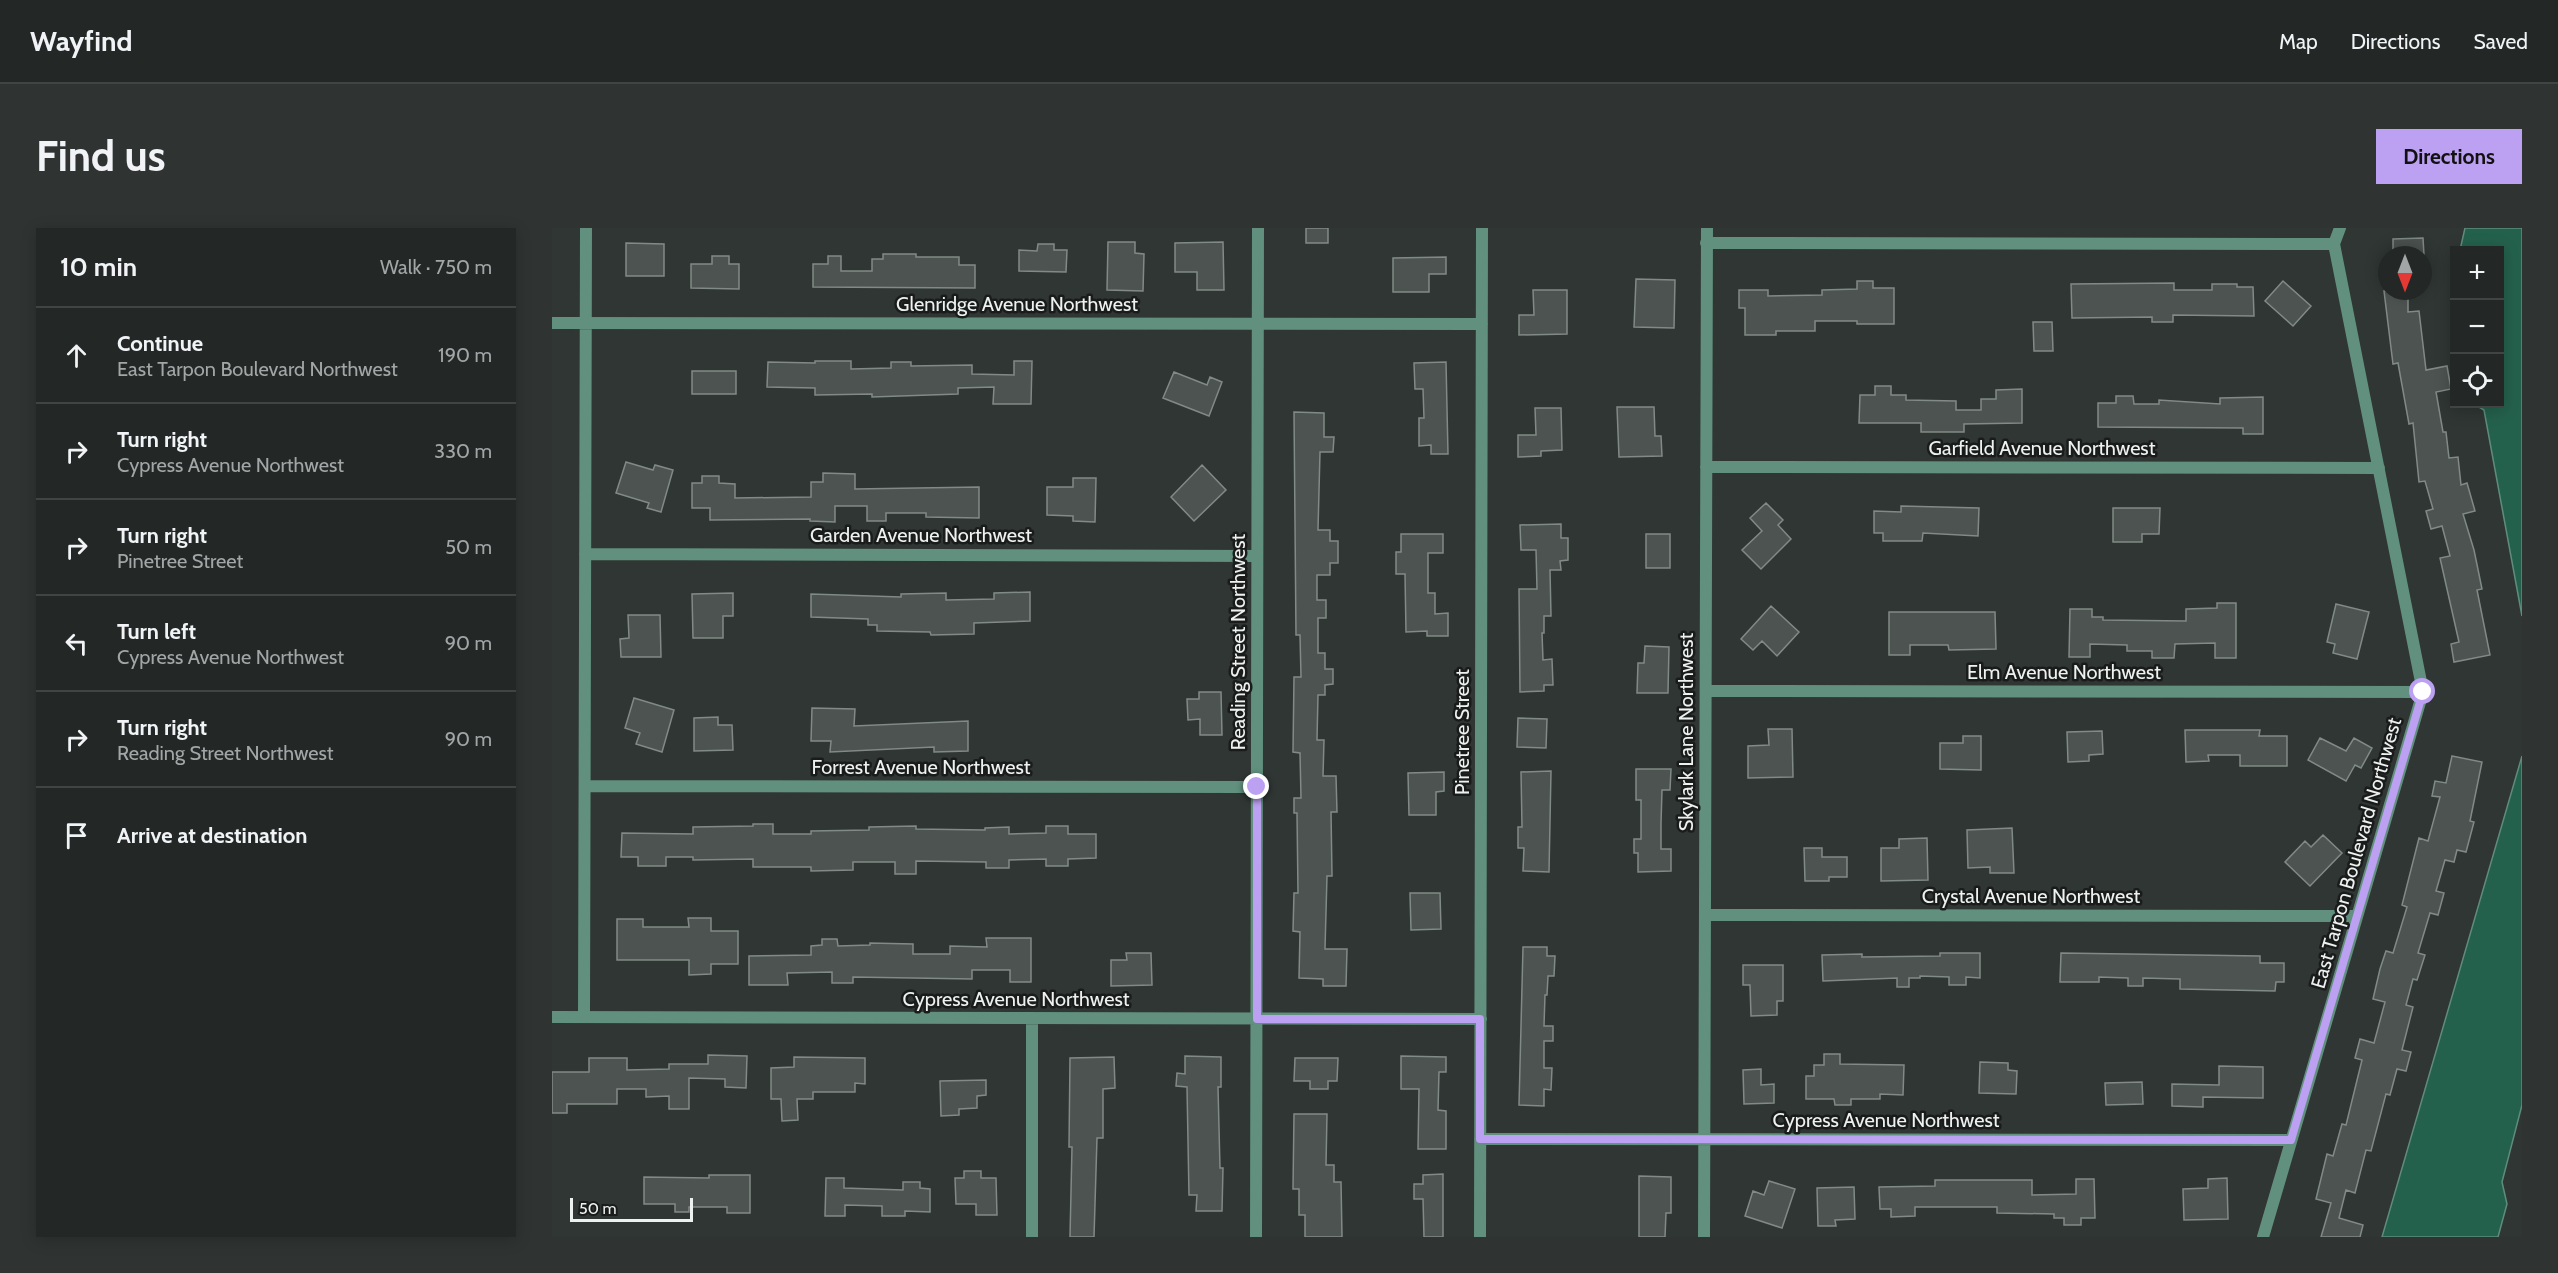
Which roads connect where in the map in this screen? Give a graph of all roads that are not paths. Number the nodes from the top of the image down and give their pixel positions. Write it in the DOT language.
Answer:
graph roads {
  1 [pos="586,228"];
  2 [pos="1258,228"];
  3 [pos="1482,228"];
  4 [pos="1707,228"];
  5 [pos="2340,228"];
  6 [pos="1707,243"];
  7 [pos="2334,244"];
  8 [pos="552,322"];
  9 [pos="586,323"];
  10 [pos="1258,324"];
  11 [pos="1482,324"];
  12 [pos="1706,467"];
  13 [pos="2379,468"];
  14 [pos="585,554"];
  15 [pos="1257,556"];
  16 [pos="1706,691"];
  17 [pos="2423,692"];
  18 [pos="585,786"];
  19 [pos="1257,787"];
  20 [pos="1705,915"];
  21 [pos="2357,916"];
  22 [pos="552,1017"];
  23 [pos="584,1017"];
  24 [pos="1032,1018"];
  25 [pos="1257,1019"];
  26 [pos="1480,1019"];
  27 [pos="1480,1139"];
  28 [pos="1704,1139"];
  29 [pos="2291,1140"];
  30 [pos="1032,1237"];
  31 [pos="1256,1237"];
  32 [pos="1480,1237"];
  33 [pos="1704,1237"];
  34 [pos="2263,1237"];
  1 -- 9 [label="street"];
  2 -- 10 [label="street, Reading Street Northwest"];
  3 -- 11 [label="street, Pinetree Street"];
  4 -- 6 [label="street, Skylark Lane Northwest"];
  5 -- 7 [label="street"];
  6 -- 7 [label="street"];
  6 -- 12 [label="street, Skylark Lane Northwest"];
  7 -- 13 [label="street, East Tarpon Boulevard Northwest"];
  8 -- 9 [label="street, Glenridge Avenue Northwest"];
  9 -- 10 [label="street, Glenridge Avenue Northwest"];
  9 -- 14 [label="street"];
  10 -- 11 [label="street, Glenridge Avenue Northwest"];
  10 -- 15 [label="street, Reading Street Northwest"];
  11 -- 26 [label="street, Pinetree Street"];
  12 -- 13 [label="street, Garfield Avenue Northwest"];
  12 -- 16 [label="street, Skylark Lane Northwest"];
  13 -- 17 [label="street, East Tarpon Boulevard Northwest"];
  14 -- 15 [label="street, Garden Avenue Northwest"];
  14 -- 18 [label="street"];
  15 -- 19 [label="street, Reading Street Northwest"];
  16 -- 17 [label="street, Elm Avenue Northwest"];
  16 -- 20 [label="street, Skylark Lane Northwest"];
  17 -- 21 [label="street, East Tarpon Boulevard Northwest"];
  18 -- 19 [label="street, Forrest Avenue Northwest"];
  18 -- 23 [label="street"];
  19 -- 25 [label="street, Reading Street Northwest"];
  20 -- 21 [label="street, Crystal Avenue Northwest"];
  20 -- 28 [label="street, Skylark Lane Northwest"];
  21 -- 29 [label="street, East Tarpon Boulevard Northwest"];
  22 -- 23 [label="street, Cypress Avenue Northwest"];
  23 -- 24 [label="street, Cypress Avenue Northwest"];
  24 -- 25 [label="street, Cypress Avenue Northwest"];
  24 -- 30 [label="street"];
  25 -- 26 [label="street, Cypress Avenue Northwest"];
  25 -- 31 [label="street, Reading Street Northwest"];
  26 -- 27 [label="street, Pinetree Street"];
  27 -- 28 [label="street, Cypress Avenue Northwest"];
  27 -- 32 [label="street, Pinetree Street"];
  28 -- 29 [label="street, Cypress Avenue Northwest"];
  28 -- 33 [label="street, Skylark Lane Northwest"];
  29 -- 34 [label="street, East Tarpon Boulevard Northwest"];
}
